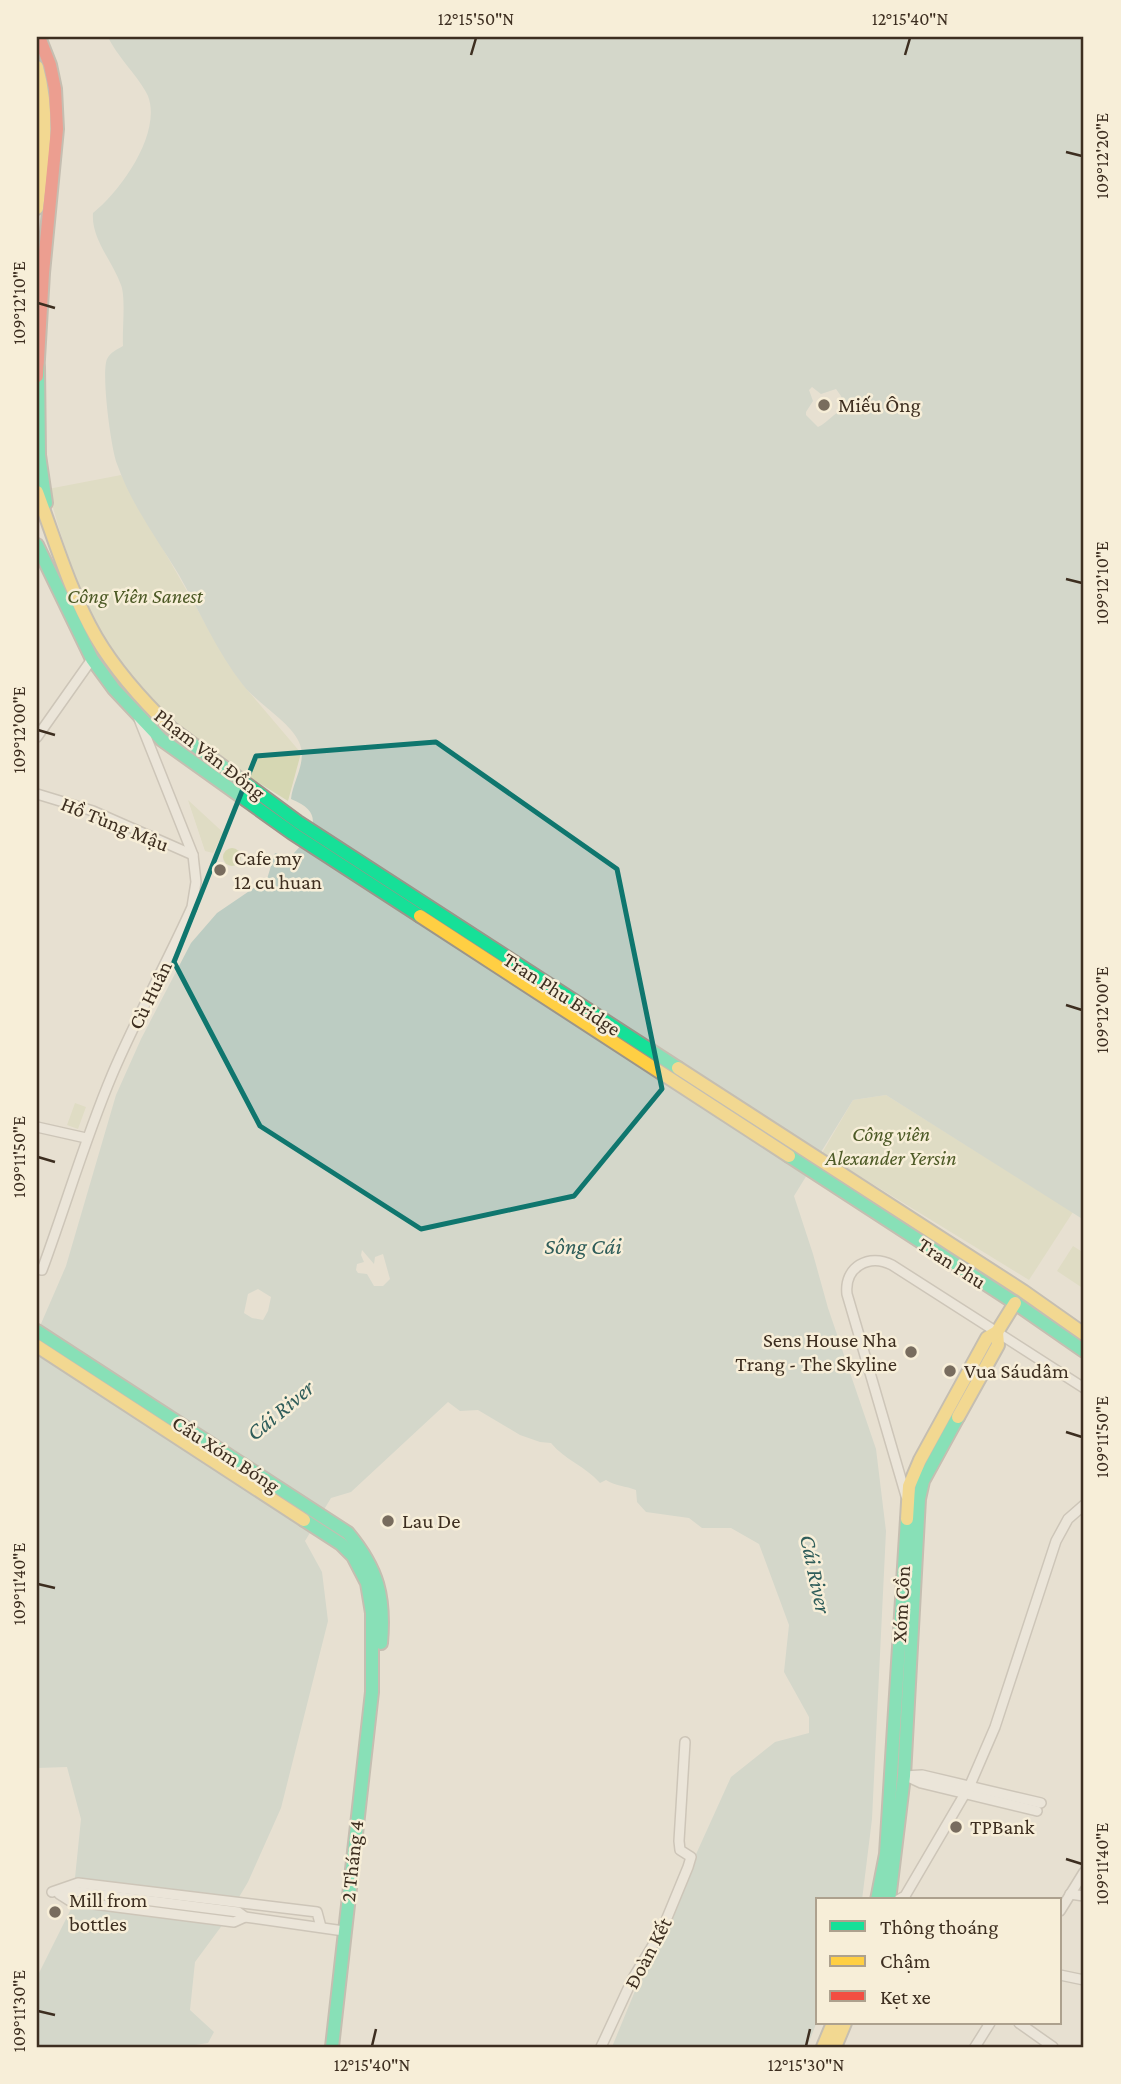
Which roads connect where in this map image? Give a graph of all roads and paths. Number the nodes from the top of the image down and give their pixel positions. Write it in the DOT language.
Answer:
graph roads {
  1 [pos="39,37"];
  2 [pos="37,67"];
  3 [pos="37,208"];
  4 [pos="38,362"];
  5 [pos="37,376"];
  6 [pos="37,492"];
  7 [pos="37,545"];
  8 [pos="63,562"];
  9 [pos="92,659"];
  10 [pos="136,715"];
  11 [pos="37,737"];
  12 [pos="168,745"];
  13 [pos="155,760"];
  14 [pos="37,794"];
  15 [pos="295,828"];
  16 [pos="193,855"];
  17 [pos="37,1127"];
  18 [pos="86,1138"];
  19 [pos="823,1171"];
  20 [pos="37,1269"];
  21 [pos="1023,1291"];
  22 [pos="1015,1303"];
  23 [pos="37,1331"];
  24 [pos="997,1332"];
  25 [pos="1084,1334"];
  26 [pos="37,1346"];
  27 [pos="1084,1351"];
  28 [pos="1084,1388"];
  29 [pos="913,1498"];
  30 [pos="1084,1505"];
  31 [pos="378,1605"];
  32 [pos="685,1742"];
  33 [pos="898,1775"];
  34 [pos="968,1789"];
  35 [pos="1039,1807"];
  36 [pos="1084,1872"];
  37 [pos="1070,1894"];
  38 [pos="1084,1896"];
  39 [pos="67,1898"];
  40 [pos="877,1898"];
  41 [pos="889,1898"];
  42 [pos="902,1898"];
  43 [pos="1062,1908"];
  44 [pos="244,1917"];
  45 [pos="321,1927"];
  46 [pos="345,1931"];
  47 [pos="1062,1975"];
  48 [pos="1084,1980"];
  49 [pos="833,2024"];
  50 [pos="845,2024"];
  51 [pos="989,2024"];
  52 [pos="1020,2024"];
  53 [pos="332,2047"];
  54 [pos="601,2047"];
  55 [pos="823,2047"];
  56 [pos="835,2047"];
  57 [pos="975,2047"];
  58 [pos="1053,2047"];
  1 -- 4 [label="main road"];
  2 -- 3 [label="main road"];
  4 -- 5 [label="main road"];
  4 -- 8 [label="main road"];
  6 -- 8 [label="main road, Phạm Văn Đồng"];
  7 -- 9 [label="main road, Phạm Văn Đồng"];
  8 -- 15 [label="main road, Phạm Văn Đồng"];
  9 -- 10 [label="main road, Phạm Văn Đồng"];
  9 -- 11 [label="street"];
  10 -- 12 [label="main road, Phạm Văn Đồng"];
  10 -- 13 [label="street, Cù Huân"];
  12 -- 13 [label="street"];
  12 -- 15 [label="main road, Phạm Văn Đồng"];
  13 -- 16 [label="street, Cù Huân"];
  14 -- 16 [label="street, Hồ Tùng Mậu"];
  15 -- 19 [label="main road, Tran Phu Bridge"];
  16 -- 18 [label="street, Cù Huân"];
  17 -- 18 [label="street"];
  18 -- 20 [label="street, Cù Huân"];
  19 -- 21 [label="main road, Tran Phu"];
  19 -- 22 [label="main road, Tran Phu"];
  21 -- 22 [label="main road, Xóm Cồn"];
  21 -- 25 [label="main road, Tran Phu"];
  22 -- 24 [label="main road, Xóm Cồn"];
  22 -- 27 [label="main road, Tran Phu"];
  23 -- 31 [label="main road, Cầu Xóm Bóng"];
  24 -- 28 [label="street"];
  24 -- 29 [label="main road, Xóm Cồn"];
  24 -- 29 [label="street"];
  26 -- 31 [label="main road, Cầu Xóm Bóng"];
  29 -- 33 [label="main road, Xóm Cồn"];
  30 -- 34 [label="street"];
  31 -- 46 [label="main road, 2 Tháng 4"];
  32 -- 54 [label="street, Đoàn Kết"];
  33 -- 34 [label="street"];
  33 -- 40 [label="main road, Xóm Cồn"];
  33 -- 41 [label="main road, Xóm Cồn"];
  34 -- 35 [label="street"];
  34 -- 42 [label="street"];
  36 -- 37 [label="street"];
  37 -- 38 [label="street"];
  37 -- 43 [label="street"];
  39 -- 44 [label="street"];
  39 -- 44 [label="street"];
  39 -- 45 [label="street"];
  44 -- 45 [label="street"];
  45 -- 46 [label="street"];
  46 -- 53 [label="main road, 2 Tháng 4"];
  47 -- 48 [label="street"];
  49 -- 55 [label="main road"];
  50 -- 56 [label="main road"];
  51 -- 57 [label="street"];
  52 -- 58 [label="street"];
}
